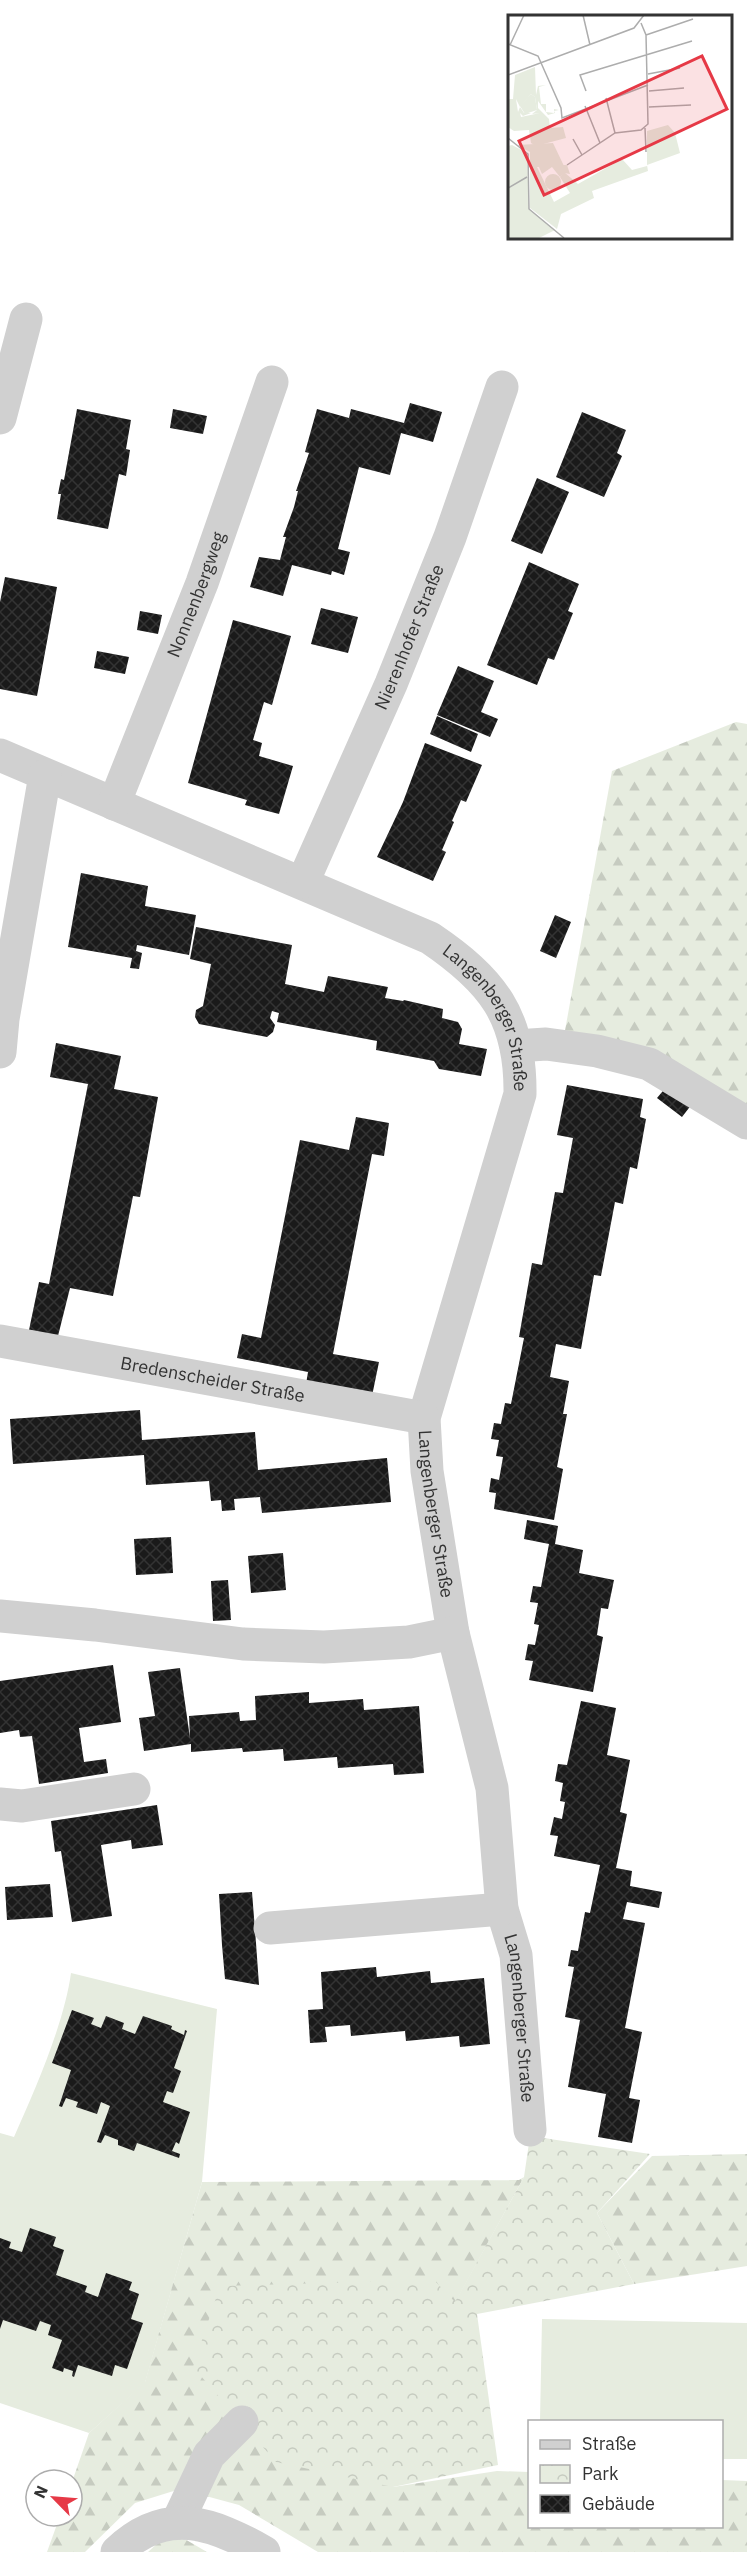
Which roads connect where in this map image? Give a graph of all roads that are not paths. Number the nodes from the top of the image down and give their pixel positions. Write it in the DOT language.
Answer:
graph roads {
  1 [pos="26,319"];
  2 [pos="272,382"];
  3 [pos="502,387"];
  4 [pos="0,418"];
  5 [pos="0,755"];
  6 [pos="45,775"];
  7 [pos="114,804"];
  8 [pos="303,882"];
  9 [pos="516,1046"];
  10 [pos="0,1052"];
  11 [pos="747,1124"];
  12 [pos="0,1341"];
  13 [pos="424,1418"];
  14 [pos="0,1616"];
  15 [pos="453,1633"];
  16 [pos="134,1789"];
  17 [pos="0,1804"];
  18 [pos="502,1909"];
  19 [pos="270,1928"];
  20 [pos="530,2130"];
  21 [pos="242,2422"];
  22 [pos="177,2523"];
  23 [pos="117,2552"];
  24 [pos="264,2552"];
  1 -- 4 [label="street"];
  2 -- 7 [label="street, Nonnenbergweg"];
  3 -- 8 [label="street, Nierenhofer Straße"];
  5 -- 6 [label="street, Langenberger Straße"];
  6 -- 7 [label="street, Langenberger Straße"];
  6 -- 10 [label="street"];
  7 -- 8 [label="street, Langenberger Straße"];
  8 -- 9 [label="street, Langenberger Straße"];
  9 -- 11 [label="street"];
  9 -- 13 [label="street, Langenberger Straße"];
  12 -- 13 [label="street, Bredenscheider Straße"];
  13 -- 15 [label="street, Langenberger Straße"];
  14 -- 15 [label="street"];
  15 -- 18 [label="street, Langenberger Straße"];
  16 -- 17 [label="street"];
  18 -- 19 [label="street, Langenberger Straße"];
  18 -- 20 [label="street, Langenberger Straße"];
  21 -- 22 [label="street"];
  22 -- 23 [label="street"];
  22 -- 24 [label="street"];
}
